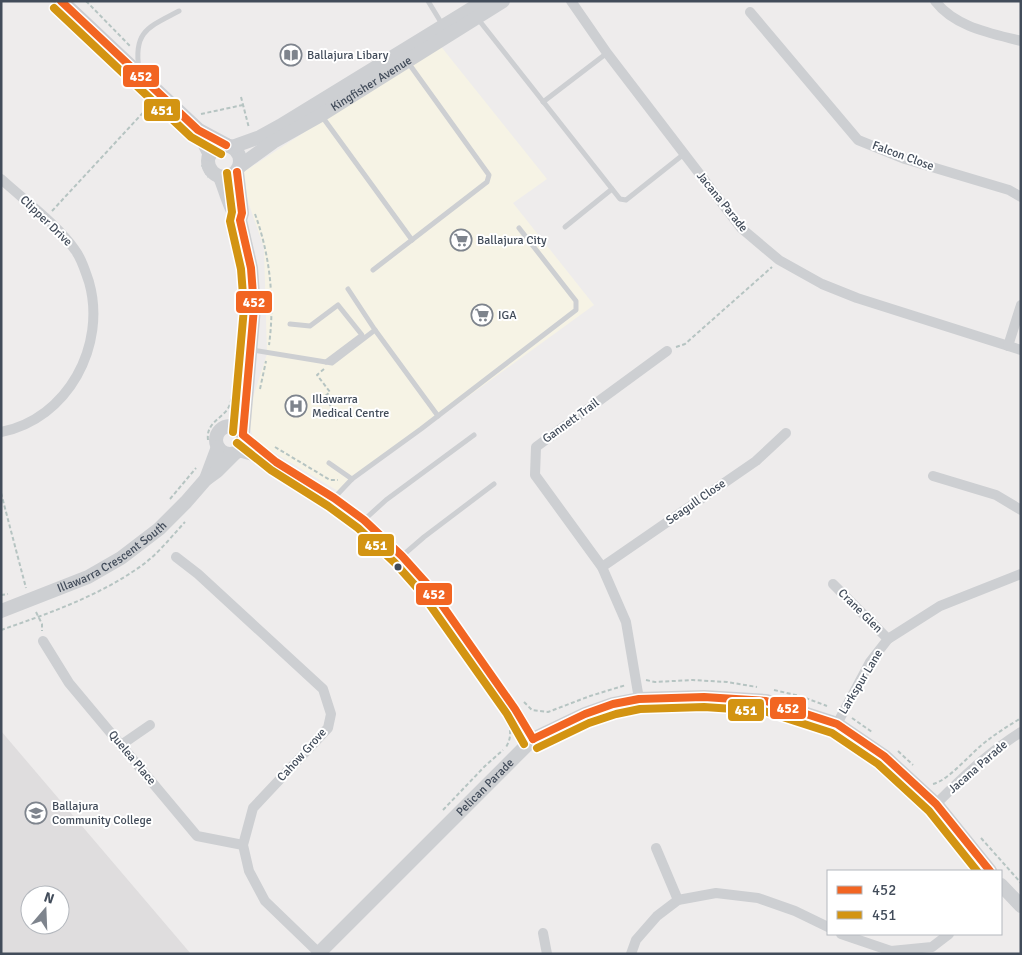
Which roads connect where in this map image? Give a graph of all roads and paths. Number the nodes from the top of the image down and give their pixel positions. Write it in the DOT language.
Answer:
graph roads {
  1 [pos="61,1"];
  2 [pos="86,1"];
  3 [pos="428,1"];
  4 [pos="484,1"];
  5 [pos="503,1"];
  6 [pos="571,1"];
  7 [pos="935,1"];
  8 [pos="179,11"];
  9 [pos="750,12"];
  10 [pos="474,14"];
  11 [pos="446,31"];
  12 [pos="1021,41"];
  13 [pos="137,53"];
  14 [pos="607,53"];
  15 [pos="404,57"];
  16 [pos="140,74"];
  17 [pos="160,94"];
  18 [pos="241,97"];
  19 [pos="543,102"];
  20 [pos="242,105"];
  21 [pos="318,110"];
  22 [pos="197,123"];
  23 [pos="250,133"];
  24 [pos="229,146"];
  25 [pos="684,154"];
  26 [pos="205,156"];
  27 [pos="238,169"];
  28 [pos="1,179"];
  29 [pos="217,179"];
  30 [pos="612,189"];
  31 [pos="1021,197"];
  32 [pos="253,206"];
  33 [pos="44,218"];
  34 [pos="240,220"];
  35 [pos="564,227"];
  36 [pos="519,228"];
  37 [pos="412,240"];
  38 [pos="779,260"];
  39 [pos="373,270"];
  40 [pos="348,289"];
  41 [pos="1021,305"];
  42 [pos="290,324"];
  43 [pos="375,330"];
  44 [pos="1008,346"];
  45 [pos="251,349"];
  46 [pos="1021,350"];
  47 [pos="667,351"];
  48 [pos="268,352"];
  49 [pos="329,362"];
  50 [pos="235,378"];
  51 [pos="253,391"];
  52 [pos="438,416"];
  53 [pos="337,420"];
  54 [pos="229,426"];
  55 [pos="1,432"];
  56 [pos="786,433"];
  57 [pos="243,434"];
  58 [pos="474,435"];
  59 [pos="269,443"];
  60 [pos="213,445"];
  61 [pos="236,453"];
  62 [pos="276,462"];
  63 [pos="329,463"];
  64 [pos="197,467"];
  65 [pos="933,476"];
  66 [pos="206,479"];
  67 [pos="352,479"];
  68 [pos="494,484"];
  69 [pos="346,485"];
  70 [pos="1,493"];
  71 [pos="334,498"];
  72 [pos="165,505"];
  73 [pos="1021,510"];
  74 [pos="189,518"];
  75 [pos="364,520"];
  76 [pos="402,556"];
  77 [pos="176,558"];
  78 [pos="602,567"];
  79 [pos="1021,574"];
  80 [pos="833,584"];
  81 [pos="27,590"];
  82 [pos="8,594"];
  83 [pos="1,595"];
  84 [pos="35,610"];
  85 [pos="1,611"];
  86 [pos="38,617"];
  87 [pos="1,630"];
  88 [pos="888,639"];
  89 [pos="43,640"];
  90 [pos="636,682"];
  91 [pos="521,699"];
  92 [pos="639,699"];
  93 [pos="503,712"];
  94 [pos="837,724"];
  95 [pos="150,725"];
  96 [pos="1021,732"];
  97 [pos="533,739"];
  98 [pos="121,745"];
  99 [pos="936,804"];
  100 [pos="437,816"];
  101 [pos="243,845"];
  102 [pos="656,848"];
  103 [pos="989,870"];
  104 [pos="1002,886"];
  105 [pos="678,900"];
  106 [pos="1021,906"];
  107 [pos="827,927"];
  108 [pos="543,933"];
  109 [pos="844,935"];
  110 [pos="948,935"];
  111 [pos="908,952"];
  112 [pos="318,953"];
  113 [pos="546,954"];
  114 [pos="631,954"];
  1 -- 16 [label="main road"];
  2 -- 13 [label="path"];
  3 -- 11 [label="lane"];
  4 -- 10 [label="street, Kingfisher Avenue"];
  5 -- 10 [label="street, Kingfisher Avenue"];
  6 -- 14 [label="street, Jacana Parade"];
  7 -- 12 [label="street"];
  8 -- 13 [label="lane"];
  9 -- 31 [label="street, Falcon Close"];
  10 -- 11 [label="street, Kingfisher Avenue"];
  10 -- 19 [label="lane"];
  11 -- 15 [label="street, Kingfisher Avenue"];
  13 -- 16 [label="lane"];
  14 -- 19 [label="lane"];
  14 -- 25 [label="street, Jacana Parade"];
  15 -- 21 [label="street, Kingfisher Avenue"];
  15 -- 37 [label="lane"];
  16 -- 17 [label="main road"];
  17 -- 22 [label="main road"];
  17 -- 33 [label="path"];
  18 -- 20 [label="path"];
  19 -- 30 [label="lane"];
  20 -- 22 [label="path"];
  20 -- 23 [label="path"];
  21 -- 24 [label="street, Kingfisher Avenue"];
  21 -- 27 [label="street, Kingfisher Avenue"];
  21 -- 37 [label="lane"];
  22 -- 24 [label="main road"];
  22 -- 26 [label="main road"];
  24 -- 26 [label="street"];
  24 -- 27 [label="street"];
  25 -- 30 [label="lane"];
  25 -- 38 [label="street, Jacana Parade"];
  26 -- 29 [label="street"];
  26 -- 29 [label="path"];
  27 -- 29 [label="street"];
  27 -- 34 [label="street"];
  28 -- 33 [label="street, Clipper Drive"];
  29 -- 34 [label="street"];
  30 -- 35 [label="lane"];
  32 -- 48 [label="path"];
  33 -- 55 [label="street, Clipper Drive"];
  34 -- 45 [label="street"];
  36 -- 52 [label="lane"];
  37 -- 39 [label="lane"];
  38 -- 44 [label="street, Jacana Parade"];
  38 -- 47 [label="path"];
  40 -- 43 [label="lane"];
  41 -- 44 [label="street"];
  42 -- 49 [label="lane"];
  43 -- 49 [label="lane"];
  43 -- 52 [label="lane"];
  44 -- 46 [label="street, Jacana Parade"];
  45 -- 48 [label="lane"];
  45 -- 51 [label="street"];
  47 -- 78 [label="street, Gannett Trail"];
  48 -- 49 [label="lane"];
  48 -- 51 [label="path"];
  49 -- 53 [label="path"];
  50 -- 60 [label="path"];
  51 -- 54 [label="street"];
  51 -- 57 [label="street"];
  52 -- 67 [label="lane"];
  54 -- 57 [label="street"];
  54 -- 60 [label="street"];
  56 -- 78 [label="street, Seagull Close"];
  57 -- 61 [label="street"];
  57 -- 62 [label="street"];
  58 -- 75 [label="lane"];
  59 -- 69 [label="path"];
  60 -- 61 [label="street"];
  60 -- 66 [label="street, Illawarra Crescent South"];
  61 -- 62 [label="street"];
  61 -- 66 [label="street, Illawarra Crescent South"];
  62 -- 71 [label="street"];
  63 -- 67 [label="lane"];
  64 -- 72 [label="path"];
  65 -- 73 [label="street"];
  66 -- 85 [label="street, Illawarra Crescent South"];
  67 -- 69 [label="lane"];
  68 -- 76 [label="lane"];
  69 -- 71 [label="lane"];
  70 -- 81 [label="path"];
  71 -- 75 [label="street"];
  74 -- 86 [label="path"];
  75 -- 76 [label="street"];
  76 -- 97 [label="street"];
  77 -- 101 [label="street, Cahow Grove"];
  78 -- 90 [label="street, Gannett Trail"];
  79 -- 88 [label="street, Larkspur Lane"];
  80 -- 88 [label="street, Crane Glen"];
  82 -- 83 [label="path"];
  84 -- 86 [label="path"];
  86 -- 87 [label="path"];
  86 -- 89 [label="path"];
  88 -- 94 [label="street, Larkspur Lane"];
  89 -- 98 [label="street, Quelea Place"];
  90 -- 91 [label="path"];
  90 -- 92 [label="street, Gannett Trail"];
  92 -- 94 [label="street, Pelican Parade"];
  92 -- 97 [label="street, Pelican Parade"];
  93 -- 100 [label="path"];
  94 -- 99 [label="street, Pelican Parade"];
  95 -- 98 [label="street"];
  96 -- 99 [label="street, Jacana Parade"];
  97 -- 112 [label="street, Pelican Parade"];
  98 -- 101 [label="street, Quelea Place"];
  99 -- 103 [label="street, Pelican Parade"];
  101 -- 112 [label="street, Cahow Grove"];
  102 -- 105 [label="street"];
  104 -- 106 [label="street"];
  105 -- 107 [label="street"];
  105 -- 114 [label="street"];
  108 -- 113 [label="street"];
  109 -- 111 [label="street"];
  110 -- 111 [label="street"];
}
